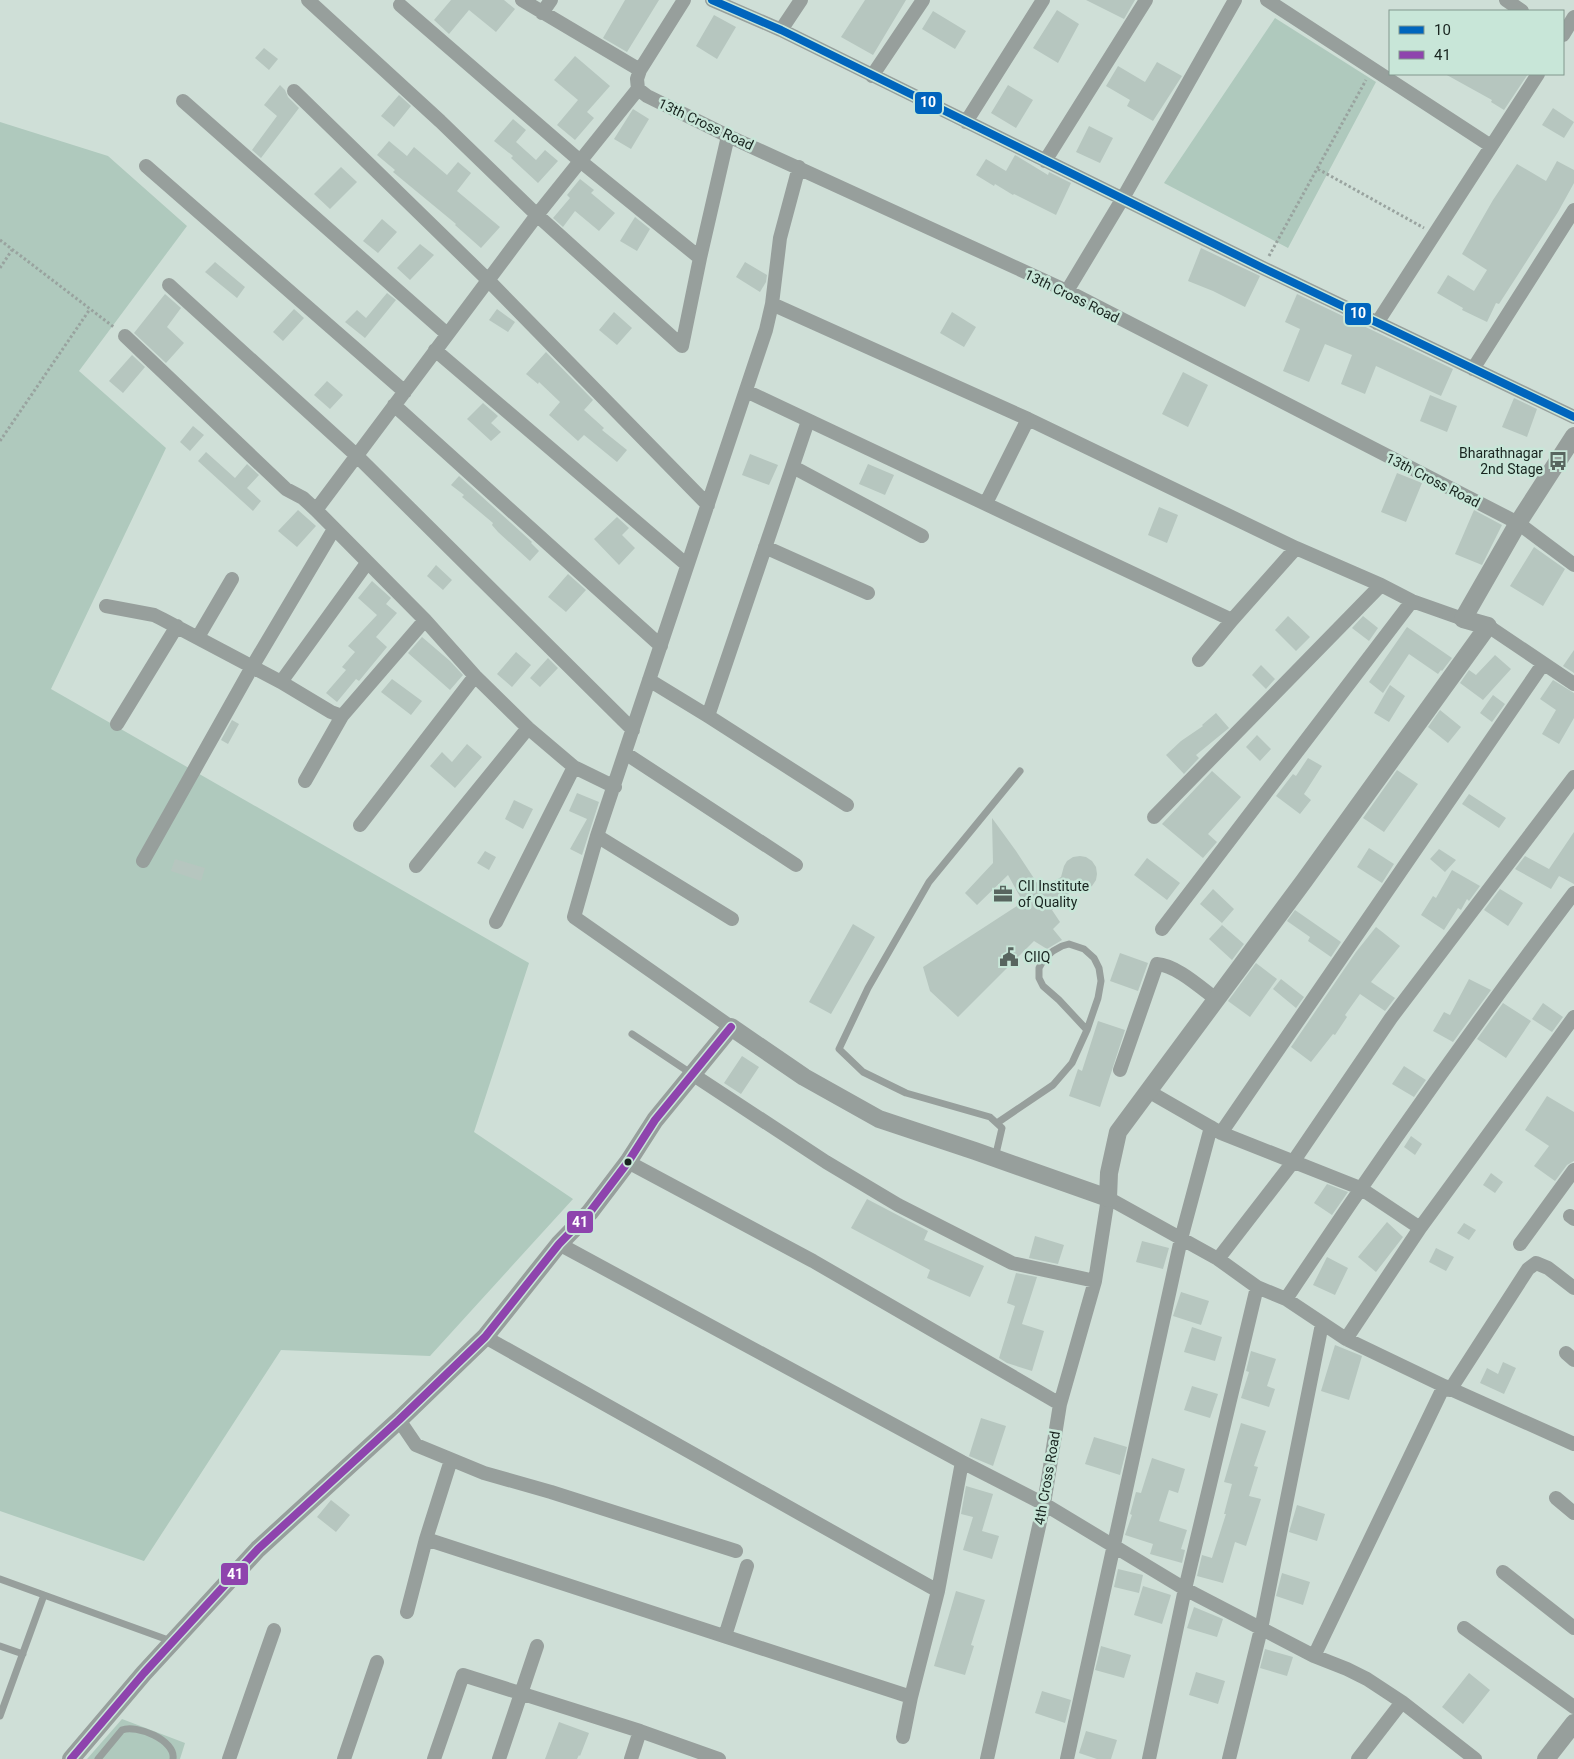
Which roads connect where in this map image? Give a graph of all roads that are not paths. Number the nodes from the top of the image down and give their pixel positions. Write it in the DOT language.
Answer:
graph roads {
  1 [pos="308,0"];
  2 [pos="522,0"];
  3 [pos="551,0"];
  4 [pos="684,0"];
  5 [pos="712,0"];
  6 [pos="801,0"];
  7 [pos="923,0"];
  8 [pos="1043,0"];
  9 [pos="1146,0"];
  10 [pos="1235,0"];
  11 [pos="1267,0"];
  12 [pos="1506,0"];
  13 [pos="400,5"];
  14 [pos="1521,10"];
  15 [pos="542,13"];
  16 [pos="1574,17"];
  17 [pos="781,30"];
  18 [pos="1564,33"];
  19 [pos="640,70"];
  20 [pos="1537,75"];
  21 [pos="872,76"];
  22 [pos="638,89"];
  23 [pos="294,91"];
  24 [pos="183,100"];
  25 [pos="966,122"];
  26 [pos="728,136"];
  27 [pos="1492,146"];
  28 [pos="579,160"];
  29 [pos="1045,161"];
  30 [pos="146,166"];
  31 [pos="799,167"];
  32 [pos="1123,198"];
  33 [pos="1574,210"];
  34 [pos="537,215"];
  35 [pos="700,258"];
  36 [pos="488,280"];
  37 [pos="169,285"];
  38 [pos="1066,291"];
  39 [pos="772,304"];
  40 [pos="1377,323"];
  41 [pos="447,334"];
  42 [pos="124,336"];
  43 [pos="436,350"];
  44 [pos="1473,369"];
  45 [pos="746,391"];
  46 [pos="404,392"];
  47 [pos="394,405"];
  48 [pos="1574,417"];
  49 [pos="1028,419"];
  50 [pos="808,421"];
  51 [pos="1574,436"];
  52 [pos="356,455"];
  53 [pos="793,467"];
  54 [pos="986,503"];
  55 [pos="708,505"];
  56 [pos="316,510"];
  57 [pos="1518,523"];
  58 [pos="334,529"];
  59 [pos="922,536"];
  60 [pos="766,547"];
  61 [pos="1296,548"];
  62 [pos="367,563"];
  63 [pos="687,565"];
  64 [pos="1574,565"];
  65 [pos="232,579"];
  66 [pos="1380,584"];
  67 [pos="868,593"];
  68 [pos="1412,601"];
  69 [pos="106,606"];
  70 [pos="1463,619"];
  71 [pos="425,620"];
  72 [pos="1232,620"];
  73 [pos="177,626"];
  74 [pos="1488,626"];
  75 [pos="198,637"];
  76 [pos="661,646"];
  77 [pos="1199,660"];
  78 [pos="1544,664"];
  79 [pos="252,667"];
  80 [pos="475,676"];
  81 [pos="649,680"];
  82 [pos="281,682"];
  83 [pos="1574,684"];
  84 [pos="342,716"];
  85 [pos="708,716"];
  86 [pos="117,724"];
  87 [pos="528,728"];
  88 [pos="634,730"];
  89 [pos="625,753"];
  90 [pos="574,767"];
  91 [pos="1020,771"];
  92 [pos="1574,777"];
  93 [pos="305,780"];
  94 [pos="614,787"];
  95 [pos="847,805"];
  96 [pos="1154,817"];
  97 [pos="360,825"];
  98 [pos="597,836"];
  99 [pos="143,861"];
  100 [pos="796,864"];
  101 [pos="416,866"];
  102 [pos="1574,893"];
  103 [pos="732,919"];
  104 [pos="496,922"];
  105 [pos="1162,929"];
  106 [pos="1216,1000"];
  107 [pos="1574,1017"];
  108 [pos="731,1027"];
  109 [pos="1087,1030"];
  110 [pos="632,1034"];
  111 [pos="1120,1070"];
  112 [pos="692,1074"];
  113 [pos="1148,1091"];
  114 [pos="997,1124"];
  115 [pos="1216,1130"];
  116 [pos="994,1158"];
  117 [pos="628,1162"];
  118 [pos="1293,1162"];
  119 [pos="1574,1170"];
  120 [pos="1360,1188"];
  121 [pos="1108,1198"];
  122 [pos="1420,1228"];
  123 [pos="1181,1239"];
  124 [pos="560,1244"];
  125 [pos="1520,1244"];
  126 [pos="1218,1259"];
  127 [pos="1095,1281"];
  128 [pos="1257,1286"];
  129 [pos="1574,1288"];
  130 [pos="1286,1299"];
  131 [pos="1322,1324"];
  132 [pos="485,1337"];
  133 [pos="1346,1339"];
  134 [pos="1447,1388"];
  135 [pos="1060,1404"];
  136 [pos="399,1420"];
  137 [pos="1574,1444"];
  138 [pos="451,1460"];
  139 [pos="962,1462"];
  140 [pos="1556,1498"];
  141 [pos="1044,1504"];
  142 [pos="1574,1513"];
  143 [pos="426,1539"];
  144 [pos="1114,1547"];
  145 [pos="736,1551"];
  146 [pos="747,1566"];
  147 [pos="1503,1572"];
  148 [pos="0,1578"];
  149 [pos="1185,1589"];
  150 [pos="938,1591"];
  151 [pos="44,1595"];
  152 [pos="407,1612"];
  153 [pos="1464,1628"];
  154 [pos="1574,1628"];
  155 [pos="274,1630"];
  156 [pos="1260,1630"];
  157 [pos="726,1636"];
  158 [pos="173,1642"];
  159 [pos="0,1646"];
  160 [pos="537,1646"];
  161 [pos="23,1654"];
  162 [pos="1314,1656"];
  163 [pos="377,1662"];
  164 [pos="519,1694"];
  165 [pos="911,1697"];
  166 [pos="1402,1702"];
  167 [pos="1574,1707"];
  168 [pos="0,1716"];
  169 [pos="1574,1723"];
  170 [pos="640,1731"];
  171 [pos="903,1737"];
  172 [pos="71,1759"];
  173 [pos="98,1759"];
  174 [pos="173,1759"];
  175 [pos="229,1759"];
  176 [pos="344,1759"];
  177 [pos="434,1759"];
  178 [pos="499,1759"];
  179 [pos="631,1759"];
  180 [pos="720,1759"];
  181 [pos="987,1759"];
  182 [pos="1067,1759"];
  183 [pos="1149,1759"];
  184 [pos="1229,1759"];
  185 [pos="1358,1759"];
  186 [pos="1474,1759"];
  187 [pos="1546,1759"];
  1 -- 34 [label="street"];
  2 -- 15 [label="street"];
  3 -- 15 [label="street"];
  4 -- 19 [label="street"];
  5 -- 17 [label="street"];
  6 -- 17 [label="street"];
  7 -- 21 [label="street"];
  8 -- 25 [label="street"];
  9 -- 29 [label="street"];
  10 -- 32 [label="street"];
  11 -- 27 [label="street"];
  12 -- 14 [label="street"];
  13 -- 28 [label="street"];
  15 -- 19 [label="street"];
  16 -- 18 [label="street"];
  17 -- 21 [label="street"];
  19 -- 22 [label="street"];
  20 -- 27 [label="street"];
  21 -- 25 [label="street"];
  22 -- 26 [label="street, 13th Cross Road"];
  22 -- 28 [label="street"];
  23 -- 36 [label="street"];
  24 -- 41 [label="street"];
  25 -- 29 [label="street"];
  26 -- 31 [label="street, 13th Cross Road"];
  26 -- 35 [label="street"];
  27 -- 40 [label="street"];
  28 -- 34 [label="street"];
  28 -- 35 [label="street"];
  29 -- 32 [label="street"];
  30 -- 46 [label="street"];
  31 -- 38 [label="street, 13th Cross Road"];
  31 -- 39 [label="street"];
  32 -- 38 [label="street"];
  32 -- 40 [label="street"];
  33 -- 44 [label="street"];
  34 -- 35 [label="street"];
  34 -- 36 [label="street"];
  36 -- 41 [label="street"];
  36 -- 55 [label="street"];
  37 -- 52 [label="street"];
  38 -- 57 [label="street, 13th Cross Road"];
  39 -- 45 [label="street"];
  39 -- 49 [label="street"];
  40 -- 44 [label="street"];
  41 -- 43 [label="street"];
  42 -- 56 [label="street"];
  43 -- 46 [label="street"];
  43 -- 63 [label="street"];
  44 -- 48 [label="street"];
  45 -- 50 [label="street"];
  45 -- 55 [label="street"];
  46 -- 47 [label="street"];
  47 -- 52 [label="street"];
  47 -- 76 [label="street"];
  49 -- 54 [label="street"];
  49 -- 61 [label="street"];
  50 -- 53 [label="street"];
  50 -- 54 [label="street"];
  51 -- 57 [label="street"];
  52 -- 56 [label="street"];
  52 -- 88 [label="street"];
  53 -- 59 [label="street"];
  53 -- 60 [label="street"];
  54 -- 72 [label="street"];
  55 -- 63 [label="street"];
  56 -- 58 [label="street"];
  57 -- 64 [label="street, 13th Cross Road"];
  57 -- 70 [label="street"];
  58 -- 62 [label="street"];
  58 -- 79 [label="street"];
  60 -- 67 [label="street"];
  60 -- 85 [label="street"];
  61 -- 66 [label="street"];
  61 -- 72 [label="street"];
  62 -- 71 [label="street"];
  62 -- 82 [label="street"];
  63 -- 76 [label="street"];
  65 -- 75 [label="street"];
  66 -- 68 [label="street"];
  66 -- 96 [label="street"];
  68 -- 70 [label="street"];
  68 -- 105 [label="street"];
  69 -- 73 [label="street"];
  70 -- 74 [label="street"];
  71 -- 80 [label="street"];
  71 -- 84 [label="street"];
  72 -- 77 [label="street"];
  73 -- 75 [label="street"];
  73 -- 86 [label="street"];
  74 -- 78 [label="street"];
  74 -- 106 [label="street"];
  75 -- 79 [label="street"];
  76 -- 81 [label="street"];
  78 -- 83 [label="street"];
  78 -- 115 [label="street"];
  79 -- 82 [label="street"];
  79 -- 99 [label="street"];
  80 -- 87 [label="street"];
  80 -- 97 [label="street"];
  81 -- 85 [label="street"];
  81 -- 88 [label="street"];
  82 -- 84 [label="street"];
  84 -- 93 [label="street"];
  85 -- 95 [label="street"];
  87 -- 90 [label="street"];
  87 -- 101 [label="street"];
  88 -- 89 [label="street"];
  89 -- 94 [label="street"];
  89 -- 100 [label="street"];
  90 -- 94 [label="street"];
  90 -- 104 [label="street"];
  91 -- 114 [label="lane"];
  92 -- 118 [label="street"];
  94 -- 98 [label="street"];
  98 -- 103 [label="street"];
  98 -- 108 [label="street"];
  102 -- 120 [label="street"];
  106 -- 111 [label="street"];
  106 -- 113 [label="street"];
  107 -- 122 [label="street"];
  108 -- 112 [label="street"];
  108 -- 116 [label="street"];
  109 -- 109 [label="lane"];
  109 -- 114 [label="lane"];
  110 -- 112 [label="lane"];
  112 -- 117 [label="street"];
  112 -- 127 [label="street"];
  113 -- 115 [label="street"];
  113 -- 121 [label="street"];
  114 -- 116 [label="lane"];
  115 -- 118 [label="street"];
  115 -- 123 [label="street"];
  116 -- 121 [label="street"];
  117 -- 124 [label="street"];
  117 -- 135 [label="street"];
  118 -- 120 [label="street"];
  118 -- 126 [label="street"];
  119 -- 125 [label="street"];
  120 -- 122 [label="street"];
  120 -- 130 [label="street"];
  121 -- 123 [label="street"];
  121 -- 127 [label="street, 4th Cross Road"];
  122 -- 133 [label="street"];
  123 -- 126 [label="street"];
  123 -- 144 [label="street"];
  124 -- 132 [label="street"];
  124 -- 139 [label="street"];
  126 -- 128 [label="street"];
  127 -- 135 [label="street, 4th Cross Road"];
  128 -- 130 [label="street"];
  128 -- 149 [label="street"];
  129 -- 134 [label="street"];
  130 -- 131 [label="street"];
  131 -- 133 [label="street"];
  131 -- 156 [label="street"];
  132 -- 136 [label="street"];
  132 -- 150 [label="street"];
  133 -- 134 [label="street"];
  134 -- 137 [label="street"];
  134 -- 162 [label="street"];
  135 -- 141 [label="street, 4th Cross Road"];
  136 -- 138 [label="street"];
  136 -- 158 [label="street"];
  138 -- 143 [label="street"];
  138 -- 145 [label="street"];
  139 -- 141 [label="street"];
  139 -- 150 [label="street"];
  140 -- 142 [label="street"];
  141 -- 144 [label="street"];
  141 -- 181 [label="street, 4th Cross Road"];
  143 -- 152 [label="street"];
  143 -- 157 [label="street"];
  144 -- 149 [label="street"];
  144 -- 182 [label="street"];
  146 -- 157 [label="street"];
  147 -- 154 [label="street"];
  148 -- 151 [label="lane"];
  149 -- 156 [label="street"];
  149 -- 183 [label="street"];
  150 -- 165 [label="street"];
  151 -- 158 [label="lane"];
  151 -- 161 [label="lane"];
  153 -- 167 [label="street"];
  155 -- 175 [label="street"];
  156 -- 162 [label="street"];
  156 -- 184 [label="street"];
  157 -- 165 [label="street"];
  158 -- 172 [label="street"];
  159 -- 161 [label="lane"];
  160 -- 164 [label="street"];
  161 -- 168 [label="lane"];
  162 -- 166 [label="street"];
  163 -- 176 [label="street"];
  164 -- 170 [label="street"];
  164 -- 177 [label="street"];
  164 -- 178 [label="street"];
  165 -- 171 [label="street"];
  166 -- 185 [label="street"];
  166 -- 186 [label="street"];
  169 -- 187 [label="street"];
  170 -- 179 [label="street"];
  170 -- 180 [label="street"];
  173 -- 174 [label="lane"];
}
